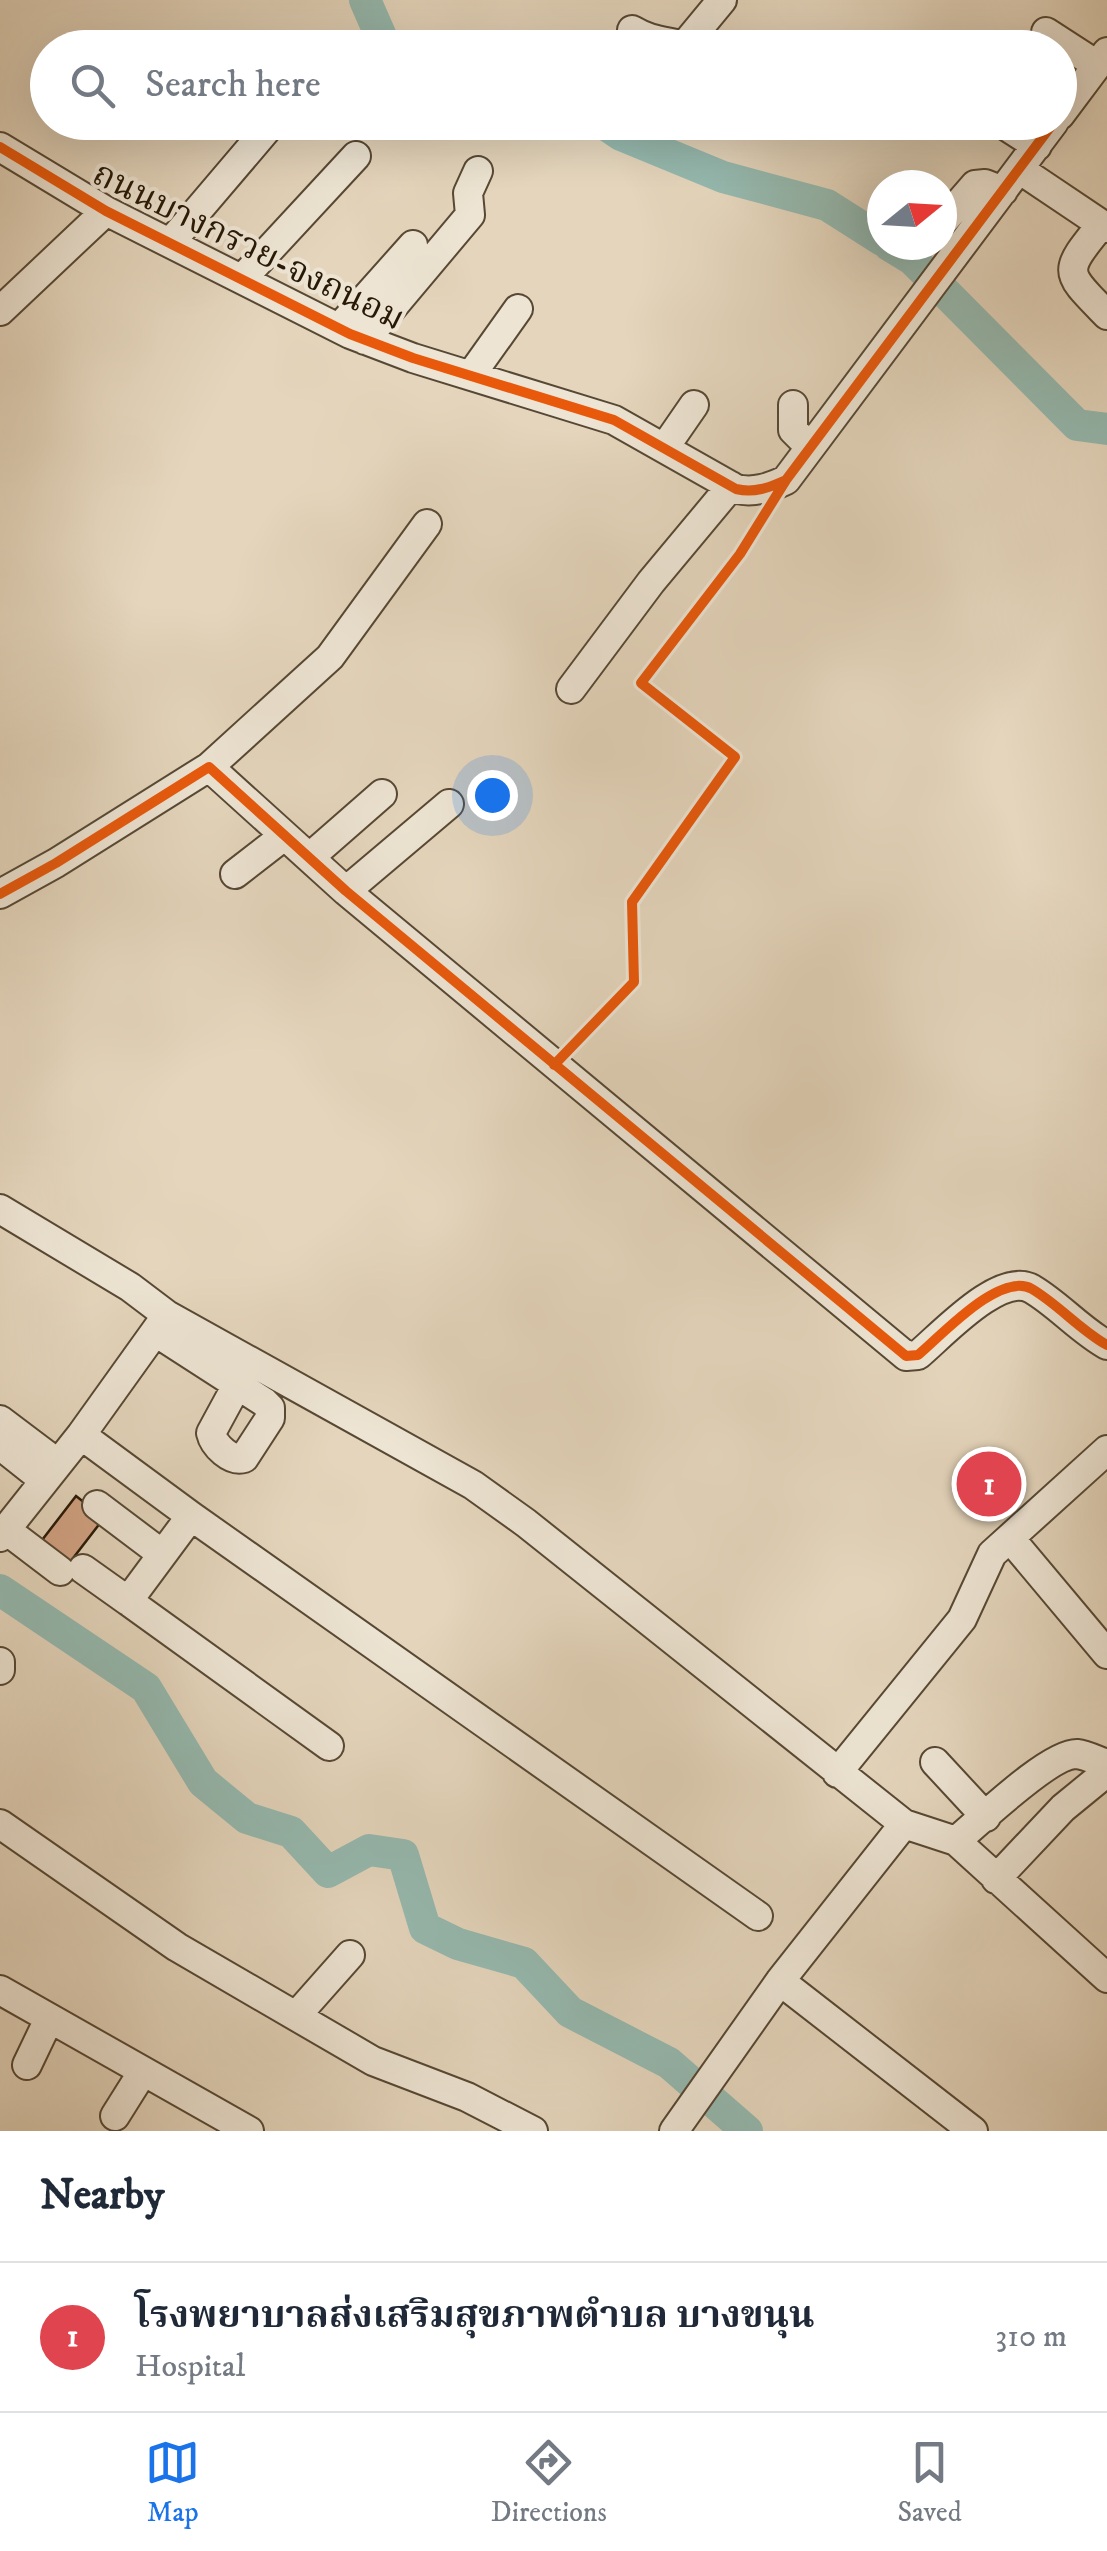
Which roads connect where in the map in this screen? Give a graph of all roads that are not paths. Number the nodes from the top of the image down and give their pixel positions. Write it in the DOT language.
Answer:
graph roads {
  1 [pos="722,0"];
  2 [pos="697,30"];
  3 [pos="1077,46"];
  4 [pos="1102,58"];
  5 [pos="1077,92"];
  6 [pos="258,140"];
  7 [pos="1028,140"];
  8 [pos="1041,140"];
  9 [pos="1037,146"];
  10 [pos="0,147"];
  11 [pos="356,156"];
  12 [pos="478,171"];
  13 [pos="1011,180"];
  14 [pos="957,205"];
  15 [pos="106,211"];
  16 [pos="1104,227"];
  17 [pos="170,243"];
  18 [pos="413,245"];
  19 [pos="242,279"];
  20 [pos="0,310"];
  21 [pos="518,310"];
  22 [pos="1107,315"];
  23 [pos="338,328"];
  24 [pos="365,340"];
  25 [pos="471,374"];
  26 [pos="694,405"];
  27 [pos="793,405"];
  28 [pos="664,447"];
  29 [pos="810,448"];
  30 [pos="731,486"];
  31 [pos="427,524"];
  32 [pos="571,689"];
  33 [pos="209,767"];
  34 [pos="382,794"];
  35 [pos="449,804"];
  36 [pos="284,836"];
  37 [pos="310,857"];
  38 [pos="235,874"];
  39 [pos="346,891"];
  40 [pos="0,894"];
  41 [pos="0,1209"];
  42 [pos="162,1324"];
  43 [pos="1107,1345"];
  44 [pos="237,1385"];
  45 [pos="0,1420"];
  46 [pos="80,1434"];
  47 [pos="0,1445"];
  48 [pos="1107,1450"];
  49 [pos="50,1471"];
  50 [pos="97,1505"];
  51 [pos="190,1516"];
  52 [pos="5,1523"];
  53 [pos="1019,1550"];
  54 [pos="162,1554"];
  55 [pos="128,1601"];
  56 [pos="1107,1654"];
  57 [pos="330,1746"];
  58 [pos="935,1762"];
  59 [pos="1107,1764"];
  60 [pos="1107,1772"];
  61 [pos="837,1773"];
  62 [pos="1034,1776"];
  63 [pos="1063,1808"];
  64 [pos="986,1817"];
  65 [pos="0,1824"];
  66 [pos="904,1824"];
  67 [pos="956,1841"];
  68 [pos="996,1879"];
  69 [pos="758,1916"];
  70 [pos="350,1956"];
  71 [pos="1107,1978"];
  72 [pos="780,1981"];
  73 [pos="4,2003"];
  74 [pos="296,2016"];
  75 [pos="49,2019"];
  76 [pos="27,2065"];
  77 [pos="142,2073"];
  78 [pos="115,2116"];
  79 [pos="249,2131"];
  80 [pos="533,2131"];
  81 [pos="674,2131"];
  82 [pos="973,2131"];
  1 -- 2 [label="street"];
  3 -- 4 [label="street"];
  4 -- 5 [label="street"];
  6 -- 17 [label="street"];
  7 -- 9 [label="street"];
  8 -- 9 [label="street"];
  9 -- 13 [label="street"];
  10 -- 15 [label="street, ถนนบางกรวย-จงถนอม"];
  11 -- 19 [label="street"];
  12 -- 24 [label="street"];
  13 -- 14 [label="street"];
  13 -- 16 [label="street"];
  13 -- 29 [label="street"];
  15 -- 17 [label="street, ถนนบางกรวย-จงถนอม"];
  15 -- 20 [label="street"];
  16 -- 22 [label="street"];
  17 -- 19 [label="street, ถนนบางกรวย-จงถนอม"];
  18 -- 23 [label="street"];
  19 -- 23 [label="street, ถนนบางกรวย-จงถนอม"];
  21 -- 25 [label="street"];
  23 -- 24 [label="street, ถนนบางกรวย-จงถนอม"];
  24 -- 25 [label="street, ถนนบางกรวย-จงถนอม"];
  25 -- 28 [label="street, ถนนบางกรวย-จงถนอม"];
  26 -- 28 [label="street"];
  27 -- 29 [label="street"];
  28 -- 30 [label="street, ถนนบางกรวย-จงถนอม"];
  29 -- 30 [label="street"];
  30 -- 32 [label="street"];
  31 -- 33 [label="street"];
  33 -- 36 [label="street"];
  33 -- 40 [label="street"];
  34 -- 37 [label="street"];
  35 -- 39 [label="street"];
  36 -- 37 [label="street"];
  36 -- 38 [label="street"];
  37 -- 39 [label="street"];
  39 -- 43 [label="street"];
  41 -- 42 [label="street"];
  42 -- 44 [label="street"];
  42 -- 46 [label="street"];
  42 -- 61 [label="street"];
  45 -- 49 [label="street"];
  46 -- 49 [label="street"];
  46 -- 51 [label="street"];
  47 -- 49 [label="street"];
  48 -- 61 [label="street"];
  49 -- 52 [label="street"];
  50 -- 54 [label="street"];
  51 -- 54 [label="street"];
  51 -- 69 [label="street"];
  52 -- 55 [label="street"];
  53 -- 56 [label="street"];
  54 -- 55 [label="street"];
  55 -- 57 [label="street"];
  58 -- 64 [label="street"];
  59 -- 62 [label="street"];
  60 -- 63 [label="street"];
  61 -- 66 [label="street"];
  62 -- 63 [label="street"];
  62 -- 64 [label="street"];
  63 -- 68 [label="street"];
  64 -- 67 [label="street"];
  65 -- 74 [label="street"];
  66 -- 67 [label="street"];
  66 -- 72 [label="street"];
  67 -- 68 [label="street"];
  68 -- 71 [label="street"];
  70 -- 74 [label="street"];
  72 -- 81 [label="street"];
  72 -- 82 [label="street"];
  73 -- 75 [label="street"];
  74 -- 80 [label="street"];
  75 -- 76 [label="street"];
  75 -- 77 [label="street"];
  77 -- 78 [label="street"];
  77 -- 79 [label="street"];
}
